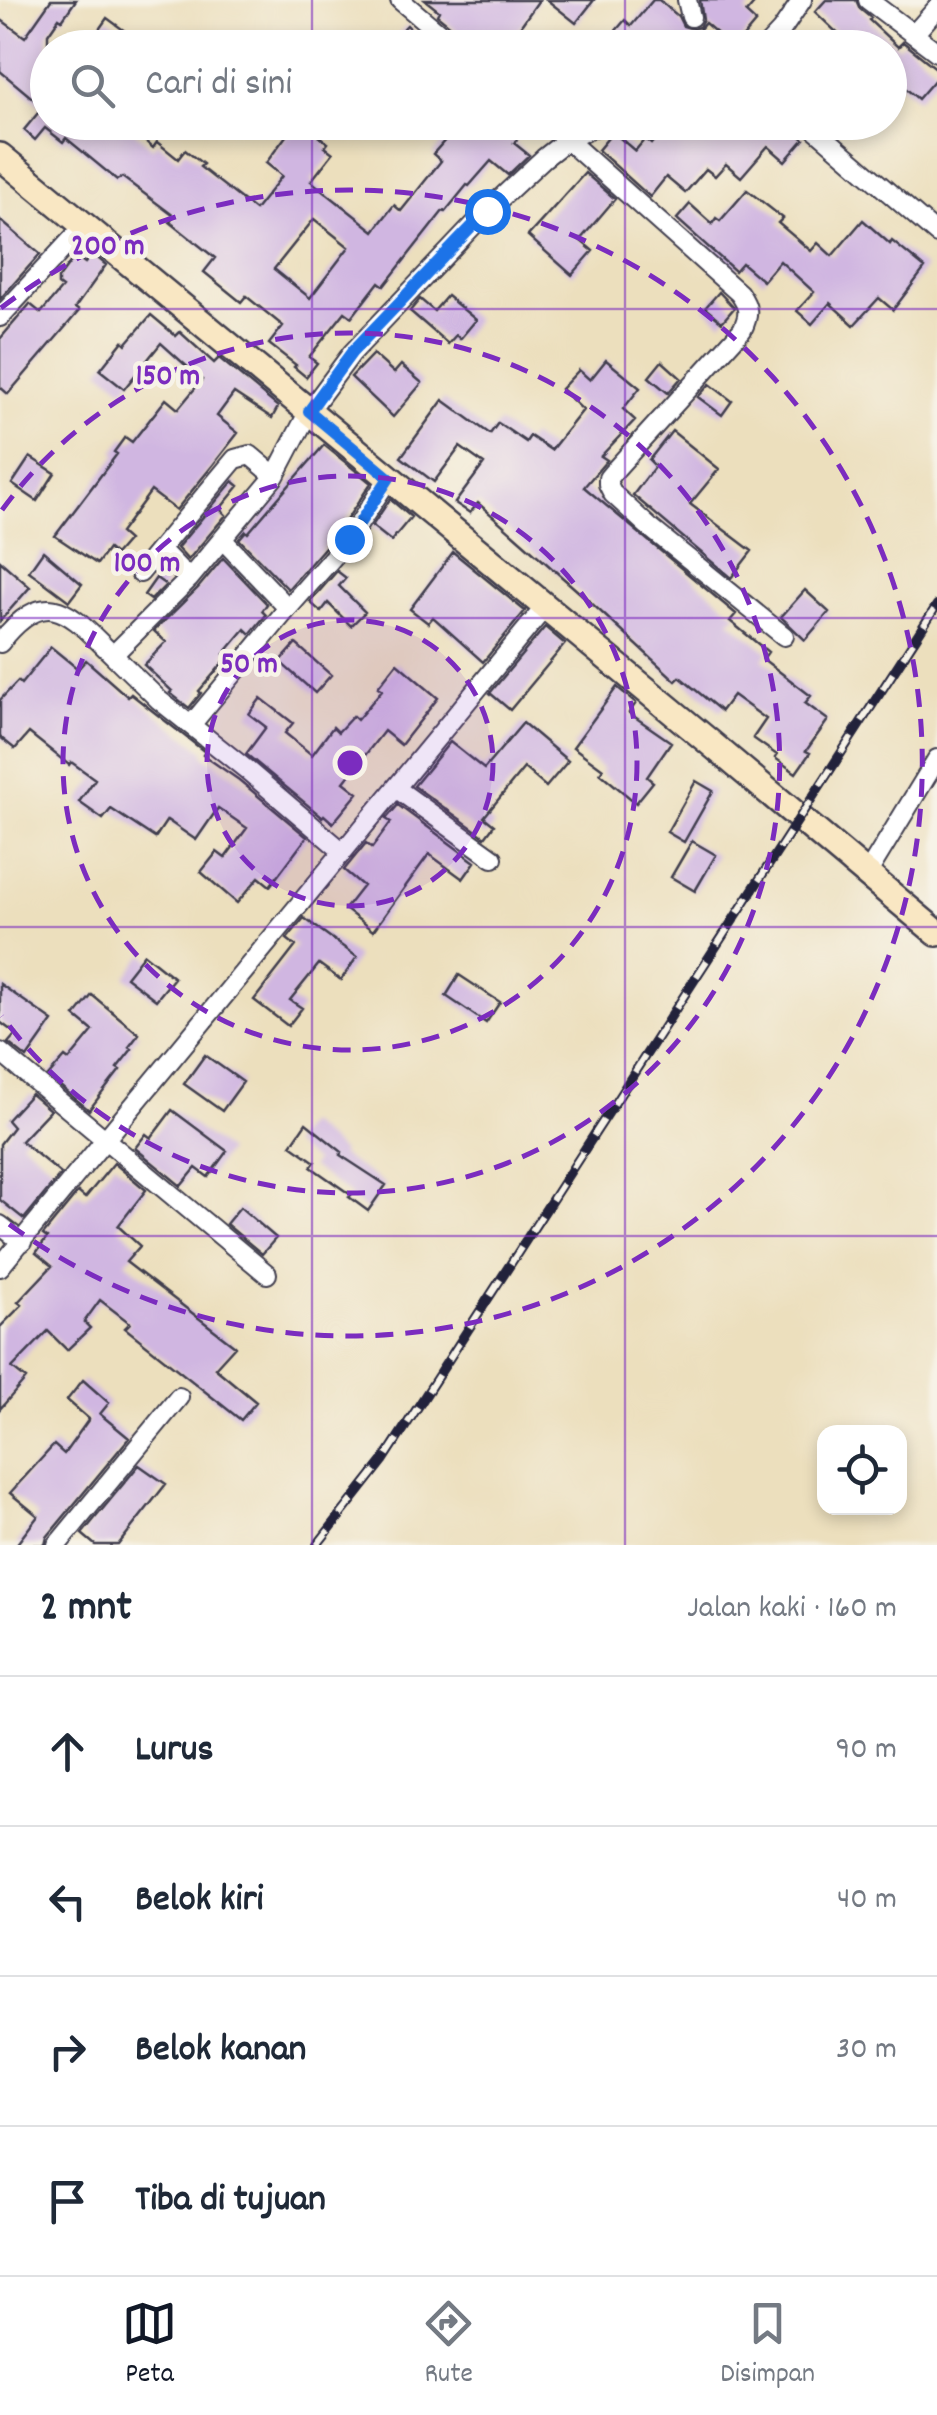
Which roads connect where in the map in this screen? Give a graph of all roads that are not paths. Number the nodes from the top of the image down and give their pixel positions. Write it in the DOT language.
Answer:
graph roads {
  1 [pos="400,0"];
  2 [pos="802,0"];
  3 [pos="868,0"];
  4 [pos="937,8"];
  5 [pos="436,30"];
  6 [pos="781,30"];
  7 [pos="915,33"];
  8 [pos="937,52"];
  9 [pos="568,140"];
  10 [pos="829,140"];
  11 [pos="0,156"];
  12 [pos="84,226"];
  13 [pos="937,234"];
  14 [pos="0,316"];
  15 [pos="309,411"];
  16 [pos="276,476"];
  17 [pos="389,478"];
  18 [pos="223,540"];
  19 [pos="160,549"];
  20 [pos="140,573"];
  21 [pos="190,579"];
  22 [pos="546,607"];
  23 [pos="288,608"];
  24 [pos="784,636"];
  25 [pos="0,643"];
  26 [pos="113,655"];
  27 [pos="191,725"];
  28 [pos="937,759"];
  29 [pos="397,788"];
  30 [pos="342,851"];
  31 [pos="493,858"];
  32 [pos="867,874"];
  33 [pos="937,934"];
  34 [pos="0,1052"];
  35 [pos="105,1140"];
  36 [pos="0,1225"];
  37 [pos="22,1242"];
  38 [pos="0,1267"];
  39 [pos="267,1274"];
  40 [pos="179,1397"];
  41 [pos="56,1545"];
  1 -- 5 [label="street"];
  2 -- 6 [label="street"];
  3 -- 7 [label="street"];
  4 -- 7 [label="street"];
  7 -- 8 [label="street"];
  9 -- 15 [label="street"];
  9 -- 24 [label="street"];
  10 -- 13 [label="street"];
  11 -- 12 [label="street"];
  12 -- 14 [label="street"];
  12 -- 15 [label="street"];
  15 -- 16 [label="street"];
  15 -- 17 [label="street"];
  16 -- 18 [label="street"];
  16 -- 19 [label="street"];
  17 -- 22 [label="street"];
  17 -- 23 [label="street"];
  18 -- 21 [label="street"];
  18 -- 23 [label="street"];
  19 -- 20 [label="street"];
  19 -- 21 [label="street"];
  21 -- 26 [label="street"];
  22 -- 29 [label="street"];
  22 -- 32 [label="street"];
  23 -- 27 [label="street"];
  25 -- 26 [label="street"];
  26 -- 27 [label="street"];
  27 -- 30 [label="street"];
  28 -- 32 [label="street"];
  29 -- 30 [label="street"];
  29 -- 31 [label="street"];
  30 -- 35 [label="street"];
  32 -- 33 [label="street"];
  34 -- 35 [label="street"];
  35 -- 37 [label="street"];
  35 -- 39 [label="street"];
  36 -- 37 [label="street"];
  37 -- 38 [label="street"];
  40 -- 41 [label="street"];
}
